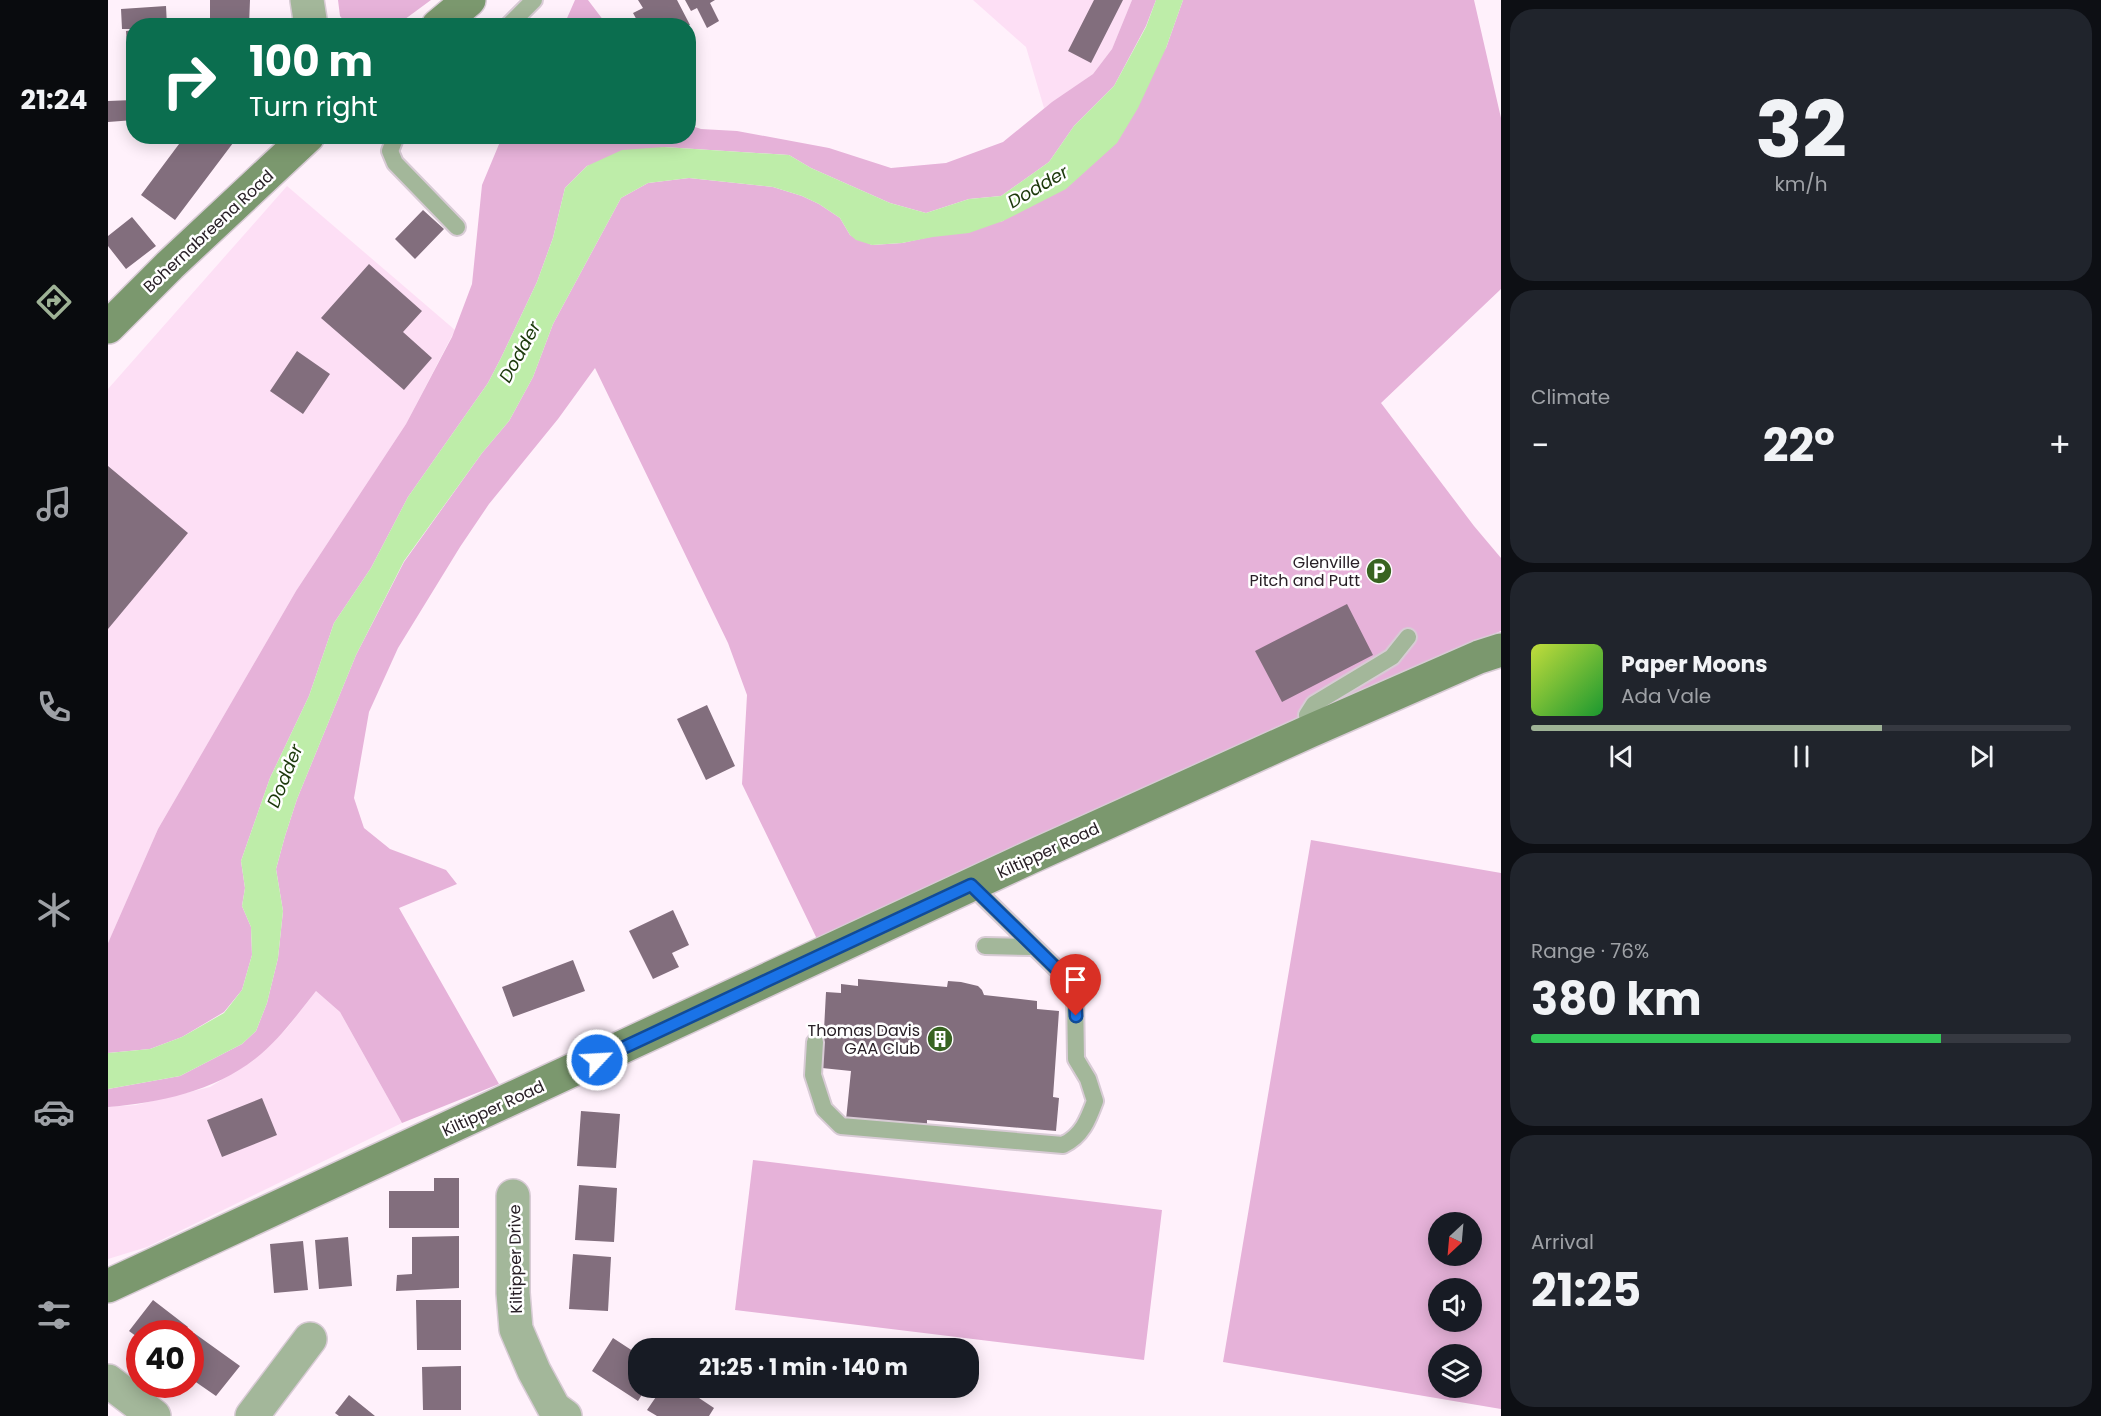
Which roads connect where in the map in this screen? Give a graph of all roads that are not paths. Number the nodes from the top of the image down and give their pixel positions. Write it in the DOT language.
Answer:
graph roads {
  1 [pos="307,0"];
  2 [pos="469,0"];
  3 [pos="534,0"];
  4 [pos="310,18"];
  5 [pos="448,18"];
  6 [pos="516,18"];
  7 [pos="299,144"];
  8 [pos="393,144"];
  9 [pos="457,227"];
  10 [pos="108,327"];
  11 [pos="1408,637"];
  12 [pos="1501,650"];
  13 [pos="1310,731"];
  14 [pos="971,885"];
  15 [pos="985,946"];
  16 [pos="1033,946"];
  17 [pos="815,1042"];
  18 [pos="513,1196"];
  19 [pos="108,1286"];
  20 [pos="310,1339"];
  21 [pos="108,1381"];
  22 [pos="154,1416"];
  23 [pos="252,1416"];
  24 [pos="565,1416"];
  1 -- 4 [label="street"];
  2 -- 5 [label="street"];
  3 -- 6 [label="lane"];
  7 -- 10 [label="street, Bohernabreena Road"];
  8 -- 9 [label="lane"];
  11 -- 13 [label="lane"];
  12 -- 13 [label="street, Kiltipper Road"];
  13 -- 14 [label="street, Kiltipper Road"];
  14 -- 16 [label="lane"];
  14 -- 19 [label="street, Kiltipper Road"];
  15 -- 16 [label="lane"];
  16 -- 17 [label="lane"];
  18 -- 24 [label="street, Kiltipper Drive"];
  20 -- 23 [label="street"];
  21 -- 22 [label="street"];
}
